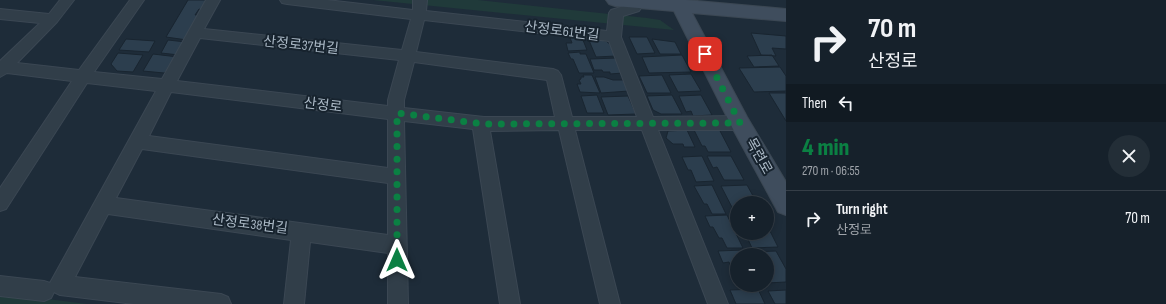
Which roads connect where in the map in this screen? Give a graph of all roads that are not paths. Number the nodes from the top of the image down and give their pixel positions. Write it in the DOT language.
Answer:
graph roads {
  1 [pos="67,0"];
  2 [pos="137,0"];
  3 [pos="213,0"];
  4 [pos="287,0"];
  5 [pos="615,0"];
  6 [pos="679,3"];
  7 [pos="419,7"];
  8 [pos="634,8"];
  9 [pos="0,14"];
  10 [pos="786,15"];
  11 [pos="52,19"];
  12 [pos="195,34"];
  13 [pos="614,37"];
  14 [pos="408,56"];
  15 [pos="1,69"];
  16 [pos="83,76"];
  17 [pos="168,86"];
  18 [pos="397,113"];
  19 [pos="480,123"];
  20 [pos="740,123"];
  21 [pos="564,124"];
  22 [pos="648,124"];
  23 [pos="138,141"];
  24 [pos="397,177"];
  25 [pos="0,202"];
  26 [pos="786,204"];
  27 [pos="103,205"];
  28 [pos="302,231"];
  29 [pos="397,245"];
  30 [pos="0,286"];
  31 [pos="44,291"];
  32 [pos="221,304"];
  33 [pos="294,304"];
  34 [pos="398,304"];
  35 [pos="510,304"];
  36 [pos="610,304"];
  37 [pos="718,304"];
  1 -- 11 [label="street"];
  2 -- 16 [label="street"];
  3 -- 12 [label="street"];
  4 -- 7 [label="street"];
  5 -- 6 [label="main road"];
  6 -- 10 [label="main road"];
  6 -- 20 [label="main road, 목련로"];
  7 -- 13 [label="street, 산정로61번길"];
  7 -- 14 [label="street"];
  8 -- 13 [label="street"];
  9 -- 11 [label="street"];
  11 -- 15 [label="street"];
  12 -- 14 [label="street, 산정로37번길"];
  12 -- 17 [label="street"];
  13 -- 22 [label="street, 산정로61번길"];
  14 -- 18 [label="street"];
  14 -- 21 [label="street, 산정로37번길"];
  15 -- 16 [label="street, 산정로"];
  16 -- 17 [label="street, 산정로"];
  16 -- 25 [label="street"];
  17 -- 18 [label="street, 산정로"];
  17 -- 23 [label="street"];
  18 -- 19 [label="street, 산정로"];
  18 -- 24 [label="street"];
  19 -- 21 [label="street, 산정로"];
  19 -- 35 [label="street"];
  20 -- 22 [label="street, 산정로"];
  20 -- 26 [label="main road, 목련로"];
  21 -- 22 [label="street, 산정로"];
  21 -- 36 [label="street"];
  22 -- 37 [label="street, 산정로61번길"];
  23 -- 24 [label="street"];
  23 -- 27 [label="street"];
  24 -- 29 [label="street"];
  27 -- 28 [label="street, 산정로38번길"];
  27 -- 32 [label="street"];
  28 -- 29 [label="street, 산정로38번길"];
  28 -- 33 [label="street"];
  29 -- 34 [label="street"];
  30 -- 31 [label="street"];
}
